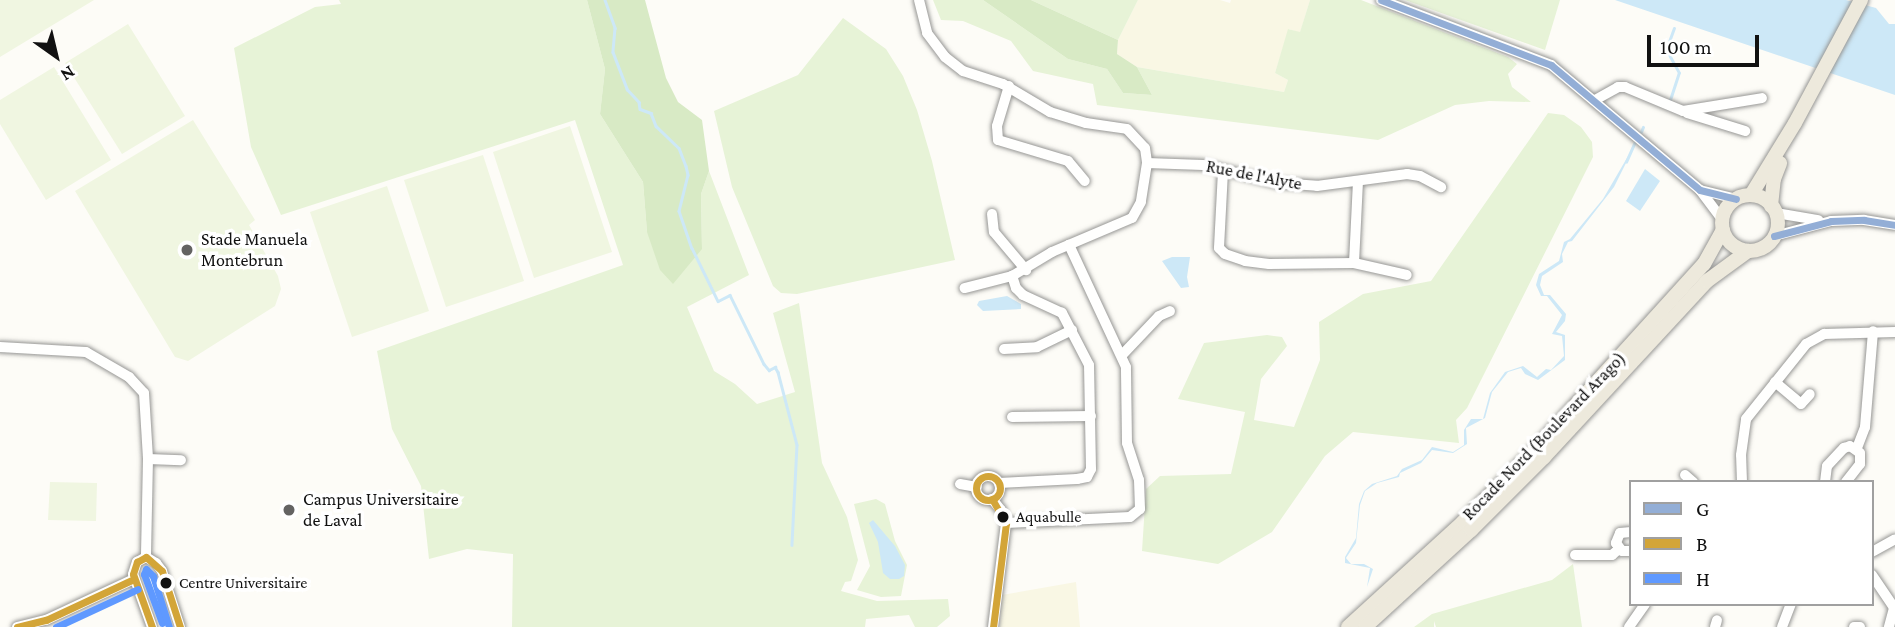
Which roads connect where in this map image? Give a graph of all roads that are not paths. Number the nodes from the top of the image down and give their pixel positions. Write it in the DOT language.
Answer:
graph roads {
  1 [pos="919,0"];
  2 [pos="1381,0"];
  3 [pos="1861,0"];
  4 [pos="1009,86"];
  5 [pos="1762,98"];
  6 [pos="1595,100"];
  7 [pos="1684,111"];
  8 [pos="1796,123"];
  9 [pos="1745,131"];
  10 [pos="1147,163"];
  11 [pos="1223,171"];
  12 [pos="1085,181"];
  13 [pos="1358,182"];
  14 [pos="1441,187"];
  15 [pos="1700,190"];
  16 [pos="1751,195"];
  17 [pos="1736,199"];
  18 [pos="1773,209"];
  19 [pos="992,214"];
  20 [pos="1831,221"];
  21 [pos="1722,225"];
  22 [pos="1895,225"];
  23 [pos="1774,236"];
  24 [pos="1069,245"];
  25 [pos="1748,250"];
  26 [pos="1354,263"];
  27 [pos="1026,270"];
  28 [pos="1407,275"];
  29 [pos="1012,276"];
  30 [pos="965,288"];
  31 [pos="1170,311"];
  32 [pos="1072,330"];
  33 [pos="1873,331"];
  34 [pos="1895,331"];
  35 [pos="0,347"];
  36 [pos="1004,349"];
  37 [pos="1123,354"];
  38 [pos="1775,382"];
  39 [pos="1810,394"];
  40 [pos="1091,416"];
  41 [pos="1012,417"];
  42 [pos="1857,448"];
  43 [pos="148,459"];
  44 [pos="181,460"];
  45 [pos="1742,480"];
  46 [pos="1825,480"];
  47 [pos="1848,480"];
  48 [pos="999,483"];
  49 [pos="960,484"];
  50 [pos="977,487"];
  51 [pos="992,499"];
  52 [pos="1006,523"];
  53 [pos="1629,533"];
  54 [pos="1895,539"];
  55 [pos="1625,550"];
  56 [pos="1874,551"];
  57 [pos="1575,555"];
  58 [pos="146,558"];
  59 [pos="1874,578"];
  60 [pos="134,579"];
  61 [pos="1644,606"];
  62 [pos="1790,606"];
  63 [pos="17,627"];
  64 [pos="152,627"];
  65 [pos="180,627"];
  66 [pos="993,627"];
  67 [pos="1348,627"];
  68 [pos="1365,627"];
  69 [pos="1629,627"];
  70 [pos="1782,627"];
  71 [pos="1854,627"];
  72 [pos="1860,627"];
  73 [pos="1889,627"];
  1 -- 4 [label="street"];
  2 -- 6 [label="street"];
  3 -- 8 [label="main road"];
  4 -- 10 [label="street"];
  4 -- 12 [label="street"];
  5 -- 7 [label="street"];
  6 -- 7 [label="street"];
  6 -- 15 [label="street"];
  7 -- 9 [label="street"];
  8 -- 16 [label="main road"];
  8 -- 18 [label="main road"];
  10 -- 11 [label="street, Rue de l'Alyte"];
  10 -- 24 [label="street"];
  11 -- 13 [label="street, Rue de l'Alyte"];
  11 -- 26 [label="street"];
  13 -- 14 [label="street, Rue de l'Alyte"];
  13 -- 26 [label="street"];
  15 -- 17 [label="street"];
  15 -- 21 [label="street"];
  16 -- 17 [label="main road"];
  16 -- 18 [label="main road"];
  17 -- 21 [label="main road"];
  18 -- 20 [label="street"];
  18 -- 23 [label="main road"];
  19 -- 27 [label="street"];
  20 -- 22 [label="street"];
  20 -- 23 [label="street"];
  21 -- 25 [label="main road"];
  21 -- 67 [label="main road, Rocade Nord (Boulevard Arago)"];
  23 -- 25 [label="main road"];
  24 -- 27 [label="street"];
  24 -- 37 [label="street"];
  25 -- 68 [label="main road, Rocade Nord (Boulevard Arago)"];
  26 -- 28 [label="street"];
  27 -- 29 [label="street"];
  29 -- 30 [label="street"];
  29 -- 32 [label="street"];
  31 -- 37 [label="street"];
  32 -- 36 [label="street"];
  32 -- 40 [label="street"];
  33 -- 34 [label="street"];
  33 -- 38 [label="street"];
  33 -- 42 [label="street"];
  35 -- 43 [label="street"];
  37 -- 52 [label="street"];
  38 -- 39 [label="street"];
  38 -- 45 [label="street"];
  40 -- 41 [label="street"];
  40 -- 48 [label="street"];
  42 -- 46 [label="street"];
  42 -- 47 [label="street"];
  43 -- 44 [label="street"];
  43 -- 58 [label="street"];
  48 -- 50 [label="street"];
  48 -- 51 [label="street"];
  49 -- 50 [label="street"];
  50 -- 51 [label="street"];
  51 -- 52 [label="street"];
  52 -- 66 [label="street"];
  53 -- 55 [label="street"];
  54 -- 56 [label="street"];
  55 -- 57 [label="street"];
  58 -- 60 [label="street"];
  58 -- 65 [label="street"];
  59 -- 73 [label="street"];
  60 -- 63 [label="street"];
  60 -- 64 [label="street"];
  61 -- 69 [label="street"];
  62 -- 70 [label="street"];
  71 -- 72 [label="street"];
}
